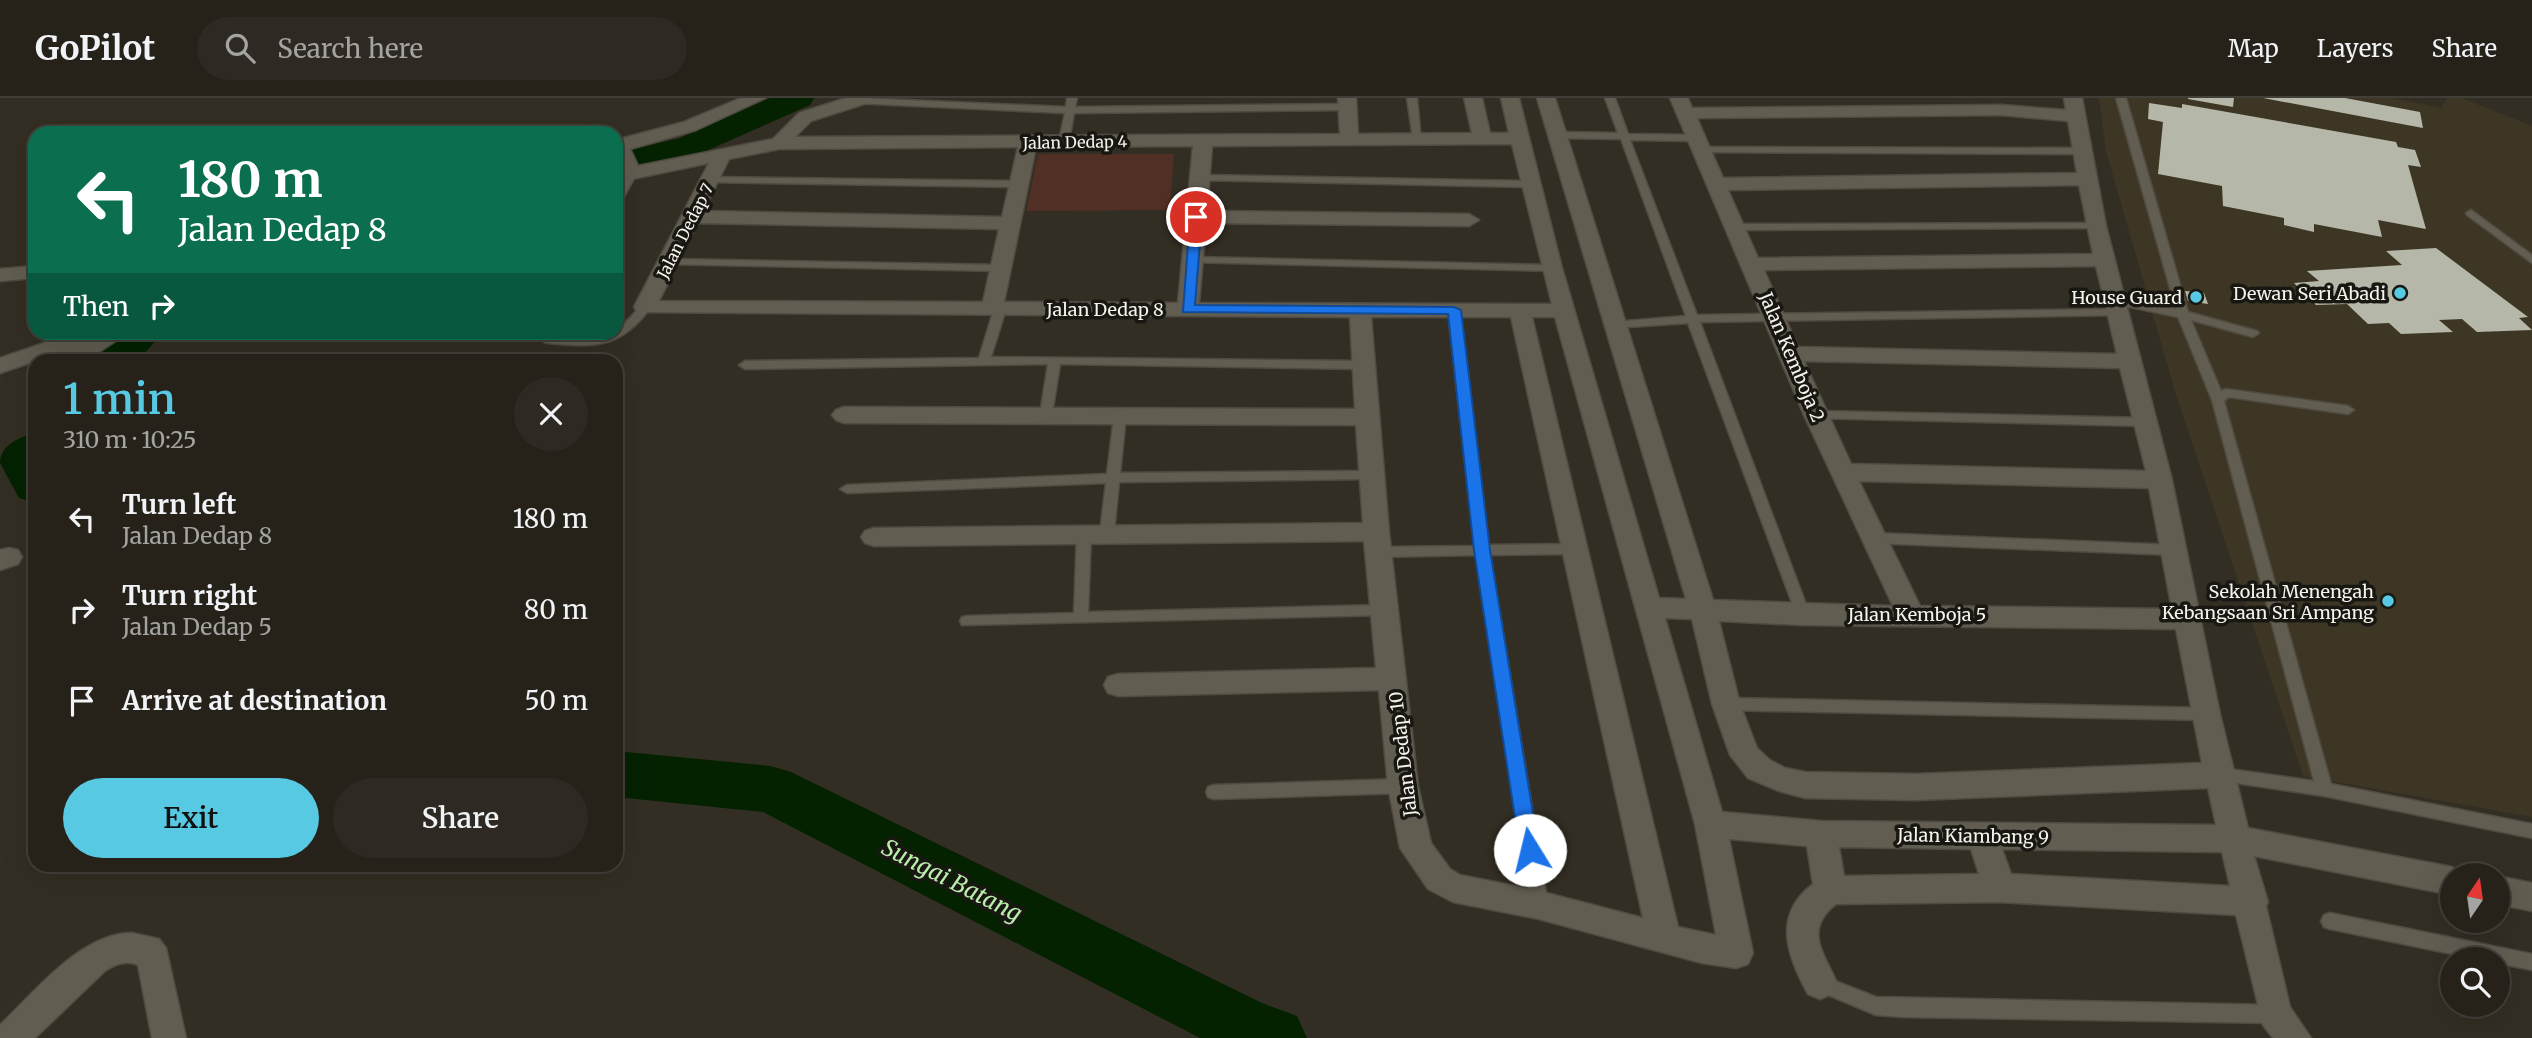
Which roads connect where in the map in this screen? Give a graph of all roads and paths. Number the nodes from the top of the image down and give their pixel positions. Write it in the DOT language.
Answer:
graph roads {
  1 [pos="756,98"];
  2 [pos="1072,98"];
  3 [pos="1412,98"];
  4 [pos="1473,98"];
  5 [pos="1510,98"];
  6 [pos="1546,98"];
  7 [pos="1611,98"];
  8 [pos="2121,98"];
  9 [pos="860,99"];
  10 [pos="1347,103"];
  11 [pos="2000,104"];
  12 [pos="1682,105"];
  13 [pos="2074,107"];
  14 [pos="1070,110"];
  15 [pos="1557,135"];
  16 [pos="1349,138"];
  17 [pos="1482,138"];
  18 [pos="1521,138"];
  19 [pos="1626,138"];
  20 [pos="1418,139"];
  21 [pos="1203,140"];
  22 [pos="1064,142"];
  23 [pos="779,143"];
  24 [pos="1028,143"];
  25 [pos="623,144"];
  26 [pos="1698,144"];
  27 [pos="2081,151"];
  28 [pos="723,153"];
  29 [pos="623,157"];
  30 [pos="632,173"];
  31 [pos="1200,178"];
  32 [pos="2087,179"];
  33 [pos="711,180"];
  34 [pos="1019,184"];
  35 [pos="1530,184"];
  36 [pos="1717,184"];
  37 [pos="623,189"];
  38 [pos="2471,214"];
  39 [pos="693,217"];
  40 [pos="1196,217"];
  41 [pos="1469,220"];
  42 [pos="1011,223"];
  43 [pos="2096,226"];
  44 [pos="1737,227"];
  45 [pos="1192,260"];
  46 [pos="2105,260"];
  47 [pos="2532,260"];
  48 [pos="670,262"];
  49 [pos="1751,264"];
  50 [pos="1000,268"];
  51 [pos="1552,268"];
  52 [pos="28,273"];
  53 [pos="0,275"];
  54 [pos="645,307"];
  55 [pos="2118,307"];
  56 [pos="996,309"];
  57 [pos="1188,309"];
  58 [pos="1360,310"];
  59 [pos="1454,310"];
  60 [pos="1521,311"];
  61 [pos="1564,311"];
  62 [pos="2183,314"];
  63 [pos="1775,317"];
  64 [pos="1691,318"];
  65 [pos="1614,325"];
  66 [pos="623,331"];
  67 [pos="2253,333"];
  68 [pos="104,340"];
  69 [pos="555,340"];
  70 [pos="605,340"];
  71 [pos="33,354"];
  72 [pos="1792,355"];
  73 [pos="28,356"];
  74 [pos="1055,360"];
  75 [pos="2130,361"];
  76 [pos="984,362"];
  77 [pos="745,365"];
  78 [pos="1363,365"];
  79 [pos="0,366"];
  80 [pos="2218,400"];
  81 [pos="2348,410"];
  82 [pos="1046,414"];
  83 [pos="844,415"];
  84 [pos="1816,415"];
  85 [pos="1120,416"];
  86 [pos="1366,417"];
  87 [pos="2147,422"];
  88 [pos="1842,471"];
  89 [pos="1370,475"];
  90 [pos="1112,478"];
  91 [pos="2161,480"];
  92 [pos="847,489"];
  93 [pos="1095,533"];
  94 [pos="874,537"];
  95 [pos="1872,538"];
  96 [pos="1377,542"];
  97 [pos="1576,549"];
  98 [pos="1482,550"];
  99 [pos="2175,550"];
  100 [pos="1647,607"];
  101 [pos="1385,610"];
  102 [pos="1703,610"];
  103 [pos="1910,614"];
  104 [pos="1802,615"];
  105 [pos="1081,617"];
  106 [pos="2187,619"];
  107 [pos="967,621"];
  108 [pos="1394,679"];
  109 [pos="1118,685"];
  110 [pos="1726,704"];
  111 [pos="2206,714"];
  112 [pos="2222,775"];
  113 [pos="1403,786"];
  114 [pos="2324,789"];
  115 [pos="1214,792"];
  116 [pos="1710,824"];
  117 [pos="2532,831"];
  118 [pos="1821,834"];
  119 [pos="1982,836"];
  120 [pos="2237,839"];
  121 [pos="2440,879"];
  122 [pos="2000,888"];
  123 [pos="1830,890"];
  124 [pos="2510,893"];
  125 [pos="2532,897"];
  126 [pos="2252,902"];
  127 [pos="1539,905"];
  128 [pos="2330,921"];
  129 [pos="1664,937"];
  130 [pos="2532,962"];
  131 [pos="1820,983"];
  132 [pos="2275,1014"];
  133 [pos="11,1038"];
  134 [pos="169,1038"];
  135 [pos="2294,1038"];
  1 -- 25 [label="street"];
  2 -- 14 [label="lane"];
  3 -- 20 [label="lane"];
  4 -- 17 [label="street"];
  5 -- 18 [label="street"];
  6 -- 15 [label="street"];
  7 -- 19 [label="lane"];
  8 -- 62 [label="lane"];
  9 -- 14 [label="lane"];
  9 -- 23 [label="street"];
  10 -- 14 [label="lane"];
  10 -- 16 [label="street"];
  11 -- 12 [label="street"];
  11 -- 13 [label="street"];
  12 -- 26 [label="street, Jalan Kemboja 2"];
  13 -- 27 [label="street"];
  14 -- 22 [label="lane"];
  15 -- 19 [label="lane"];
  15 -- 65 [label="street"];
  16 -- 20 [label="street, Jalan Dedap 4"];
  16 -- 21 [label="street, Jalan Dedap 4"];
  17 -- 18 [label="street, Jalan Dedap 4"];
  17 -- 20 [label="street, Jalan Dedap 4"];
  18 -- 35 [label="street"];
  19 -- 26 [label="lane"];
  19 -- 64 [label="lane"];
  21 -- 22 [label="street, Jalan Dedap 4"];
  21 -- 31 [label="street"];
  22 -- 24 [label="street, Jalan Dedap 4"];
  23 -- 24 [label="street, Jalan Dedap 4"];
  23 -- 28 [label="street, Jalan Dedap 4"];
  24 -- 34 [label="street"];
  26 -- 27 [label="lane"];
  26 -- 36 [label="street, Jalan Kemboja 2"];
  27 -- 32 [label="street"];
  28 -- 30 [label="street, Jalan Dedap 4"];
  28 -- 33 [label="street, Jalan Dedap 7"];
  29 -- 30 [label="street"];
  30 -- 37 [label="lane"];
  31 -- 35 [label="lane"];
  31 -- 40 [label="street"];
  32 -- 36 [label="street"];
  32 -- 43 [label="street"];
  33 -- 34 [label="lane"];
  33 -- 39 [label="street, Jalan Dedap 7"];
  34 -- 42 [label="street"];
  35 -- 51 [label="street"];
  36 -- 44 [label="street, Jalan Kemboja 2"];
  38 -- 47 [label="lane"];
  39 -- 42 [label="street"];
  39 -- 48 [label="street, Jalan Dedap 7"];
  40 -- 41 [label="street"];
  40 -- 45 [label="street"];
  42 -- 50 [label="street"];
  43 -- 44 [label="lane"];
  43 -- 46 [label="street"];
  44 -- 49 [label="street, Jalan Kemboja 2"];
  45 -- 51 [label="lane"];
  45 -- 57 [label="street"];
  46 -- 49 [label="street"];
  46 -- 55 [label="street"];
  48 -- 50 [label="lane"];
  48 -- 54 [label="street, Jalan Dedap 7"];
  49 -- 63 [label="street, Jalan Kemboja 2"];
  50 -- 56 [label="street"];
  51 -- 61 [label="street"];
  52 -- 53 [label="street"];
  54 -- 56 [label="street, Jalan Dedap 8"];
  54 -- 66 [label="lane"];
  55 -- 62 [label="lane"];
  55 -- 63 [label="lane"];
  55 -- 75 [label="street"];
  56 -- 57 [label="street, Jalan Dedap 8"];
  56 -- 76 [label="lane"];
  57 -- 58 [label="street, Jalan Dedap 8"];
  58 -- 59 [label="street, Jalan Dedap 8"];
  58 -- 78 [label="street, Jalan Dedap 10"];
  59 -- 60 [label="street, Jalan Dedap 8"];
  59 -- 98 [label="lane"];
  60 -- 61 [label="street, Jalan Dedap 8"];
  60 -- 97 [label="street"];
  61 -- 100 [label="street"];
  62 -- 67 [label="lane"];
  62 -- 80 [label="lane"];
  63 -- 64 [label="lane"];
  63 -- 72 [label="street, Jalan Kemboja 2"];
  64 -- 65 [label="lane"];
  64 -- 104 [label="lane"];
  65 -- 102 [label="street"];
  68 -- 71 [label="street"];
  69 -- 70 [label="lane"];
  72 -- 75 [label="street"];
  72 -- 84 [label="street, Jalan Kemboja 2"];
  73 -- 79 [label="street"];
  74 -- 76 [label="lane"];
  74 -- 78 [label="lane"];
  74 -- 82 [label="lane"];
  75 -- 87 [label="street"];
  76 -- 77 [label="lane"];
  78 -- 86 [label="street, Jalan Dedap 10"];
  80 -- 81 [label="lane"];
  80 -- 114 [label="lane"];
  82 -- 83 [label="street"];
  82 -- 85 [label="street"];
  84 -- 87 [label="lane"];
  84 -- 88 [label="street, Jalan Kemboja 2"];
  85 -- 86 [label="street"];
  85 -- 90 [label="lane"];
  86 -- 89 [label="street, Jalan Dedap 10"];
  87 -- 91 [label="street"];
  88 -- 91 [label="street"];
  88 -- 95 [label="street, Jalan Kemboja 2"];
  89 -- 90 [label="lane"];
  89 -- 96 [label="street, Jalan Dedap 10"];
  90 -- 92 [label="lane"];
  90 -- 93 [label="lane"];
  91 -- 99 [label="street"];
  93 -- 94 [label="street"];
  93 -- 96 [label="street"];
  93 -- 105 [label="lane"];
  95 -- 99 [label="lane"];
  95 -- 103 [label="street, Jalan Kemboja 2"];
  96 -- 98 [label="lane"];
  96 -- 101 [label="street, Jalan Dedap 10"];
  97 -- 98 [label="lane"];
  97 -- 129 [label="street"];
  98 -- 127 [label="lane"];
  99 -- 106 [label="street"];
  100 -- 102 [label="street, Jalan Kemboja 5"];
  100 -- 116 [label="street"];
  101 -- 105 [label="lane"];
  101 -- 108 [label="street, Jalan Dedap 10"];
  102 -- 104 [label="street, Jalan Kemboja 5"];
  102 -- 110 [label="street"];
  103 -- 104 [label="street, Jalan Kemboja 5"];
  103 -- 106 [label="street, Jalan Kemboja 5"];
  105 -- 107 [label="lane"];
  106 -- 111 [label="street"];
  108 -- 109 [label="street"];
  108 -- 113 [label="street, Jalan Dedap 10"];
  110 -- 111 [label="lane"];
  110 -- 112 [label="street"];
  111 -- 112 [label="street"];
  112 -- 114 [label="lane"];
  112 -- 120 [label="street"];
  113 -- 115 [label="lane"];
  113 -- 127 [label="street, Jalan Dedap 10"];
  114 -- 117 [label="lane"];
  116 -- 118 [label="street, Jalan Kiambang 9"];
  116 -- 129 [label="street, Jalan Dedap 10"];
  118 -- 119 [label="street, Jalan Kiambang 9"];
  118 -- 123 [label="street"];
  119 -- 120 [label="street, Jalan Kiambang 9"];
  119 -- 122 [label="street"];
  120 -- 121 [label="street"];
  120 -- 126 [label="street"];
  122 -- 123 [label="street"];
  122 -- 126 [label="street"];
  123 -- 131 [label="street"];
  124 -- 125 [label="street"];
  126 -- 132 [label="street"];
  127 -- 129 [label="street, Jalan Dedap 10"];
  128 -- 130 [label="lane"];
  131 -- 132 [label="lane"];
  132 -- 135 [label="street"];
  133 -- 134 [label="street"];
}
